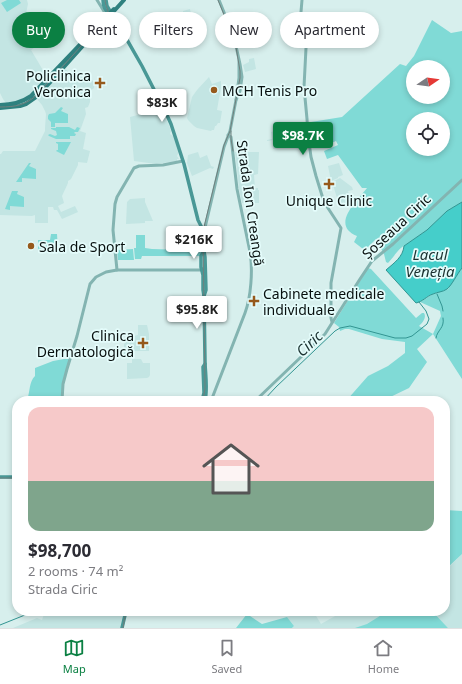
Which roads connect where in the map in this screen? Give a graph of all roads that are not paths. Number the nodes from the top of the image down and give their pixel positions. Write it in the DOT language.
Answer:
graph roads {
  1 [pos="97,0"];
  2 [pos="123,0"];
  3 [pos="219,0"];
  4 [pos="302,0"];
  5 [pos="104,1"];
  6 [pos="104,12"];
  7 [pos="109,12"];
  8 [pos="113,12"];
  9 [pos="76,48"];
  10 [pos="81,48"];
  11 [pos="131,48"];
  12 [pos="0,105"];
  13 [pos="0,108"];
  14 [pos="230,136"];
  15 [pos="183,161"];
  16 [pos="462,180"];
  17 [pos="204,232"];
  18 [pos="117,270"];
  19 [pos="204,270"];
  20 [pos="332,322"];
  21 [pos="205,364"];
  22 [pos="62,396"];
  23 [pos="203,396"];
  24 [pos="206,396"];
  25 [pos="212,396"];
  26 [pos="260,396"];
  27 [pos="0,477"];
  28 [pos="12,477"];
  29 [pos="126,616"];
  30 [pos="124,628"];
  1 -- 5 [label="street"];
  1 -- 6 [label="street"];
  2 -- 8 [label="main road"];
  3 -- 14 [label="street, Strada Ion Creangă"];
  4 -- 20 [label="street"];
  5 -- 7 [label="main road"];
  9 -- 12 [label="main road"];
  10 -- 13 [label="main road"];
  11 -- 15 [label="main road"];
  14 -- 17 [label="street"];
  14 -- 25 [label="street, Strada Ion Creangă"];
  15 -- 17 [label="main road"];
  15 -- 18 [label="street"];
  16 -- 20 [label="street, Șoseaua Ciric"];
  17 -- 19 [label="main road"];
  18 -- 19 [label="street"];
  18 -- 22 [label="street"];
  19 -- 21 [label="main road"];
  20 -- 26 [label="street, Șoseaua Ciric"];
  21 -- 23 [label="main road"];
  21 -- 24 [label="main road"];
  27 -- 28 [label="main road"];
  29 -- 30 [label="main road"];
}
